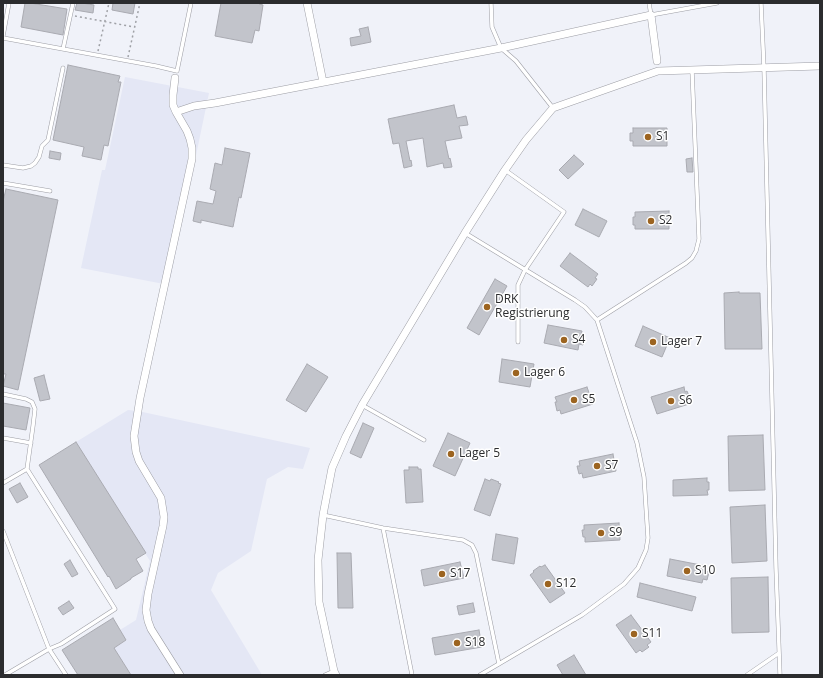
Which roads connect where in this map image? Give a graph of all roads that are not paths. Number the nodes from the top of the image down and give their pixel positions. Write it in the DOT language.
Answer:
graph roads {
  1 [pos="9,3"];
  2 [pos="73,3"];
  3 [pos="191,3"];
  4 [pos="307,3"];
  5 [pos="491,3"];
  6 [pos="649,3"];
  7 [pos="717,3"];
  8 [pos="761,3"];
  9 [pos="651,15"];
  10 [pos="3,37"];
  11 [pos="501,48"];
  12 [pos="63,49"];
  13 [pos="657,62"];
  14 [pos="820,66"];
  15 [pos="63,68"];
  16 [pos="764,68"];
  17 [pos="692,70"];
  18 [pos="658,71"];
  19 [pos="176,74"];
  20 [pos="323,82"];
  21 [pos="553,108"];
  22 [pos="176,112"];
  23 [pos="3,165"];
  24 [pos="505,170"];
  25 [pos="3,182"];
  26 [pos="50,191"];
  27 [pos="465,233"];
  28 [pos="525,270"];
  29 [pos="597,320"];
  30 [pos="518,342"];
  31 [pos="3,394"];
  32 [pos="362,405"];
  33 [pos="3,438"];
  34 [pos="424,440"];
  35 [pos="31,443"];
  36 [pos="27,469"];
  37 [pos="3,483"];
  38 [pos="323,515"];
  39 [pos="383,528"];
  40 [pos="3,531"];
  41 [pos="49,649"];
  42 [pos="779,653"];
  43 [pos="499,664"];
  44 [pos="335,673"];
  45 [pos="6,675"];
  46 [pos="66,675"];
  47 [pos="180,675"];
  48 [pos="325,675"];
  49 [pos="412,675"];
  50 [pos="480,675"];
  51 [pos="747,675"];
  52 [pos="780,675"];
  1 -- 10 [label="lane"];
  2 -- 12 [label="lane"];
  3 -- 19 [label="lane"];
  4 -- 20 [label="street"];
  5 -- 11 [label="lane"];
  6 -- 9 [label="lane"];
  7 -- 9 [label="lane"];
  8 -- 16 [label="lane"];
  9 -- 11 [label="street"];
  9 -- 13 [label="street"];
  10 -- 12 [label="lane"];
  11 -- 20 [label="street"];
  11 -- 21 [label="lane"];
  12 -- 19 [label="lane"];
  13 -- 18 [label="lane"];
  14 -- 16 [label="street"];
  15 -- 23 [label="lane"];
  16 -- 17 [label="street"];
  16 -- 42 [label="lane"];
  17 -- 18 [label="street"];
  17 -- 29 [label="lane"];
  18 -- 21 [label="street"];
  19 -- 22 [label="street"];
  20 -- 22 [label="street"];
  21 -- 24 [label="street"];
  22 -- 47 [label="street"];
  24 -- 27 [label="street"];
  24 -- 28 [label="lane"];
  25 -- 26 [label="lane"];
  27 -- 28 [label="lane"];
  27 -- 32 [label="street"];
  28 -- 29 [label="lane"];
  28 -- 30 [label="lane"];
  29 -- 43 [label="lane"];
  31 -- 35 [label="lane"];
  32 -- 34 [label="lane"];
  32 -- 38 [label="street"];
  33 -- 35 [label="lane"];
  35 -- 36 [label="lane"];
  36 -- 37 [label="lane"];
  36 -- 41 [label="lane"];
  38 -- 39 [label="lane"];
  38 -- 44 [label="street"];
  39 -- 43 [label="lane"];
  39 -- 49 [label="lane"];
  40 -- 41 [label="lane"];
  41 -- 45 [label="lane"];
  41 -- 46 [label="lane"];
  42 -- 51 [label="lane"];
  42 -- 52 [label="lane"];
  43 -- 50 [label="lane"];
  44 -- 48 [label="lane"];
}
